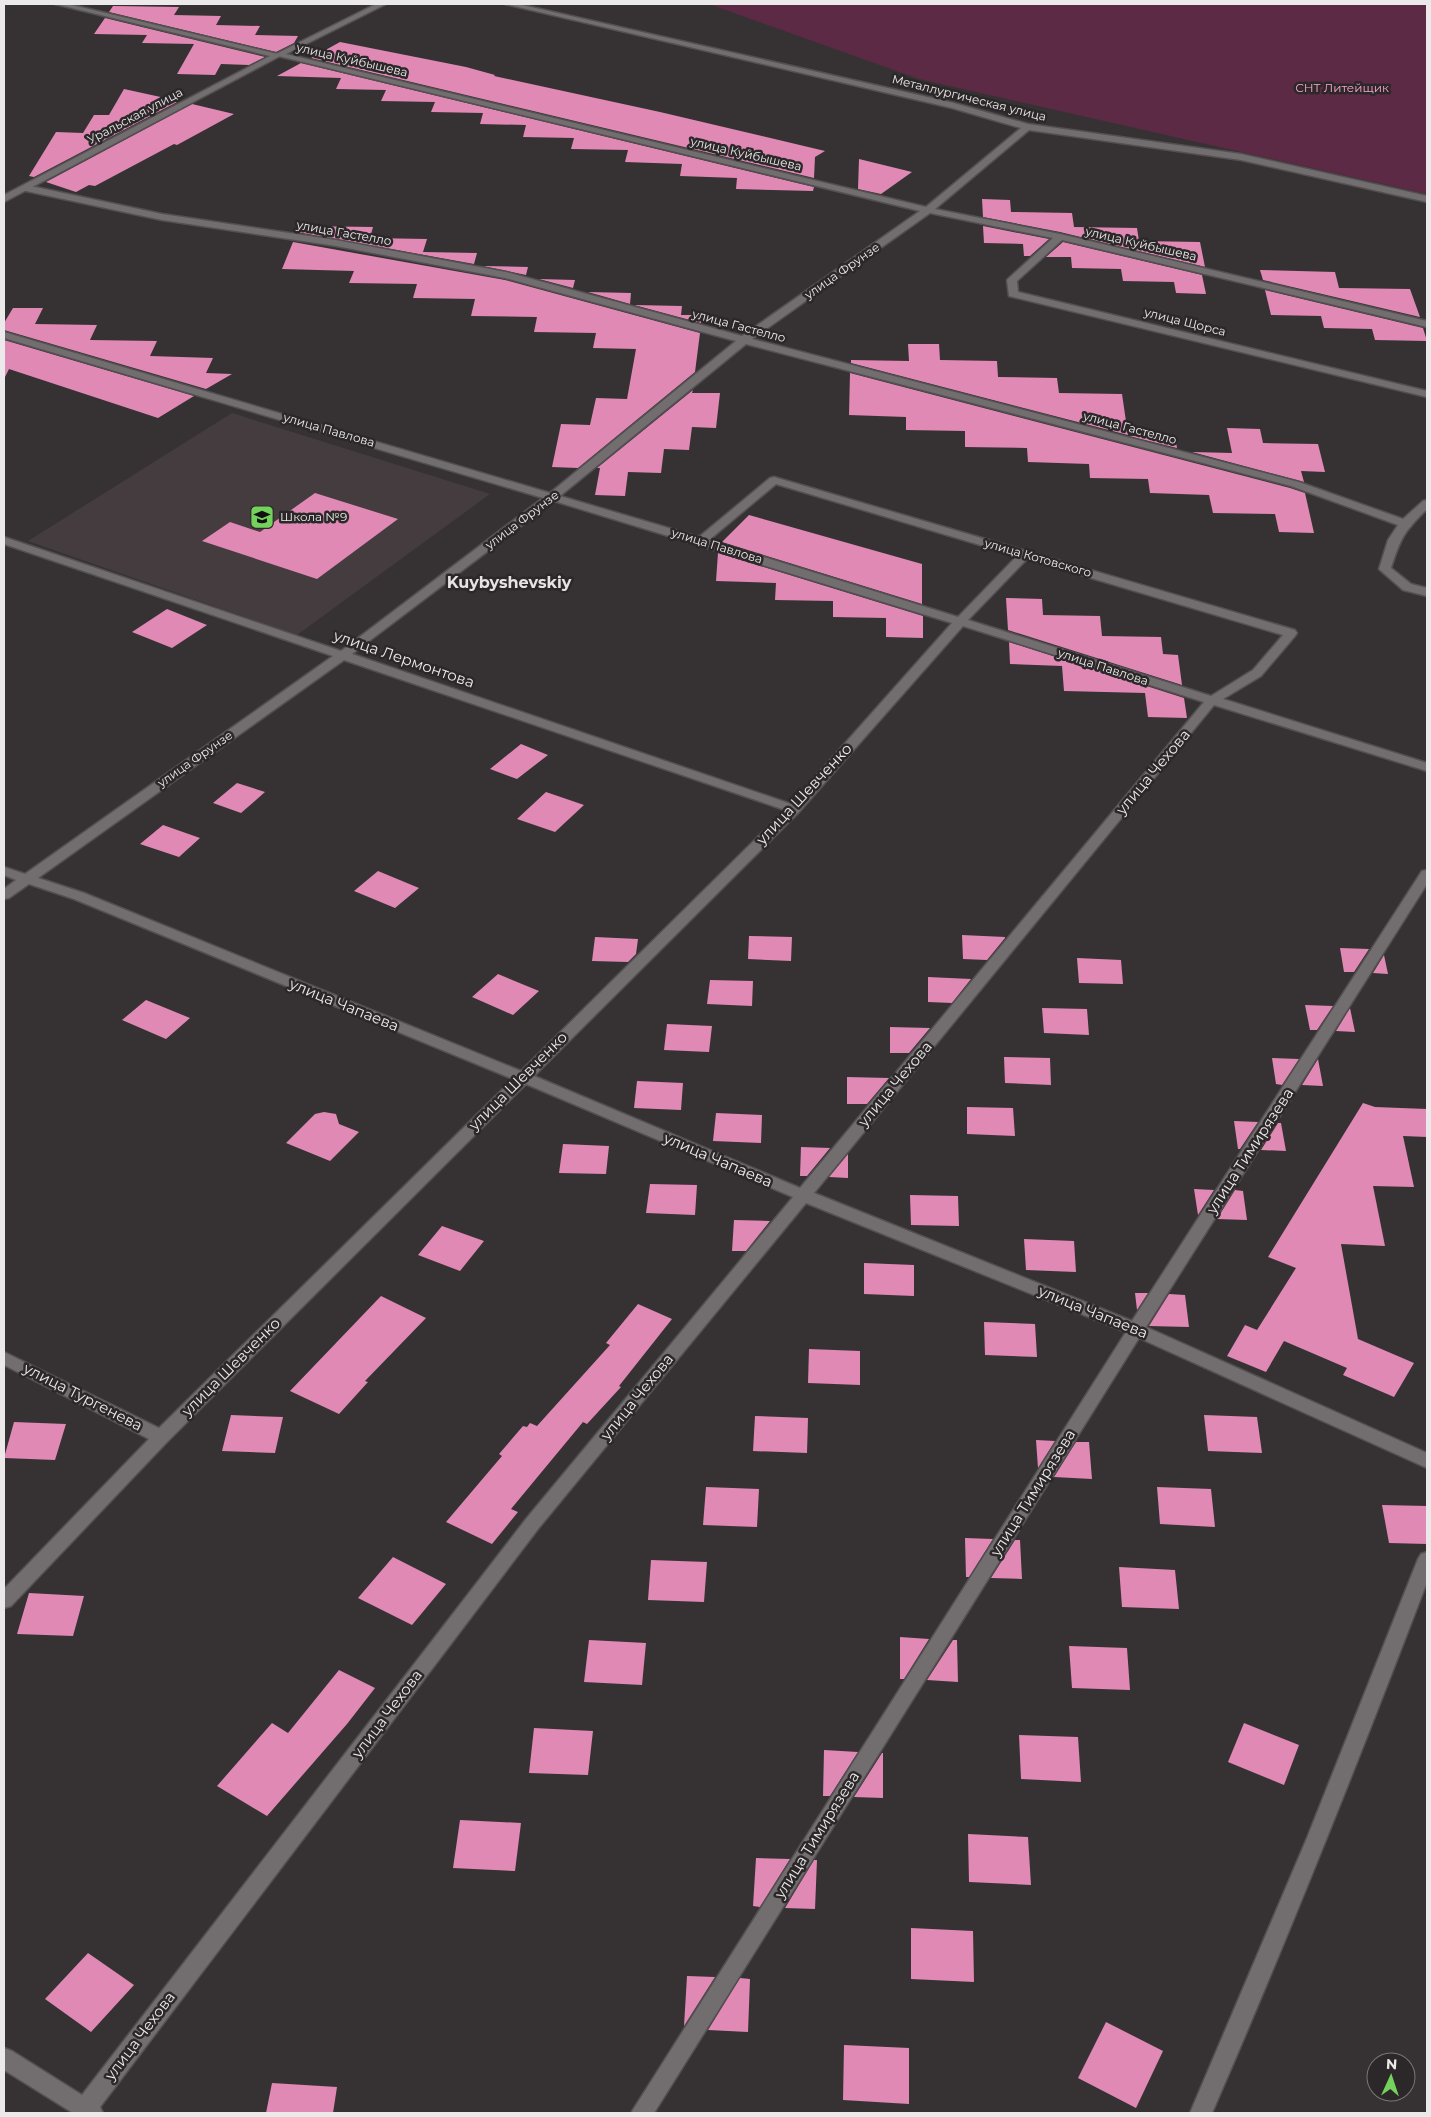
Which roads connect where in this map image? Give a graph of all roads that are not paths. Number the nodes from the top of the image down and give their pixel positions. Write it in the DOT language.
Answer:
graph roads {
  1 [pos="59,4"];
  2 [pos="382,4"];
  3 [pos="509,4"];
  4 [pos="278,56"];
  5 [pos="1027,127"];
  6 [pos="26,188"];
  7 [pos="4,199"];
  8 [pos="1427,199"];
  9 [pos="928,210"];
  10 [pos="1060,237"];
  11 [pos="1427,324"];
  12 [pos="4,334"];
  13 [pos="744,340"];
  14 [pos="1427,394"];
  15 [pos="553,496"];
  16 [pos="1427,503"];
  17 [pos="1405,524"];
  18 [pos="4,540"];
  19 [pos="701,541"];
  20 [pos="1025,554"];
  21 [pos="1427,592"];
  22 [pos="960,622"];
  23 [pos="343,655"];
  24 [pos="1212,701"];
  25 [pos="1427,768"];
  26 [pos="794,809"];
  27 [pos="4,871"];
  28 [pos="1427,874"];
  29 [pos="25,879"];
  30 [pos="4,895"];
  31 [pos="522,1077"];
  32 [pos="803,1196"];
  33 [pos="1136,1329"];
  34 [pos="4,1358"];
  35 [pos="161,1437"];
  36 [pos="1427,1460"];
  37 [pos="1427,1559"];
  38 [pos="4,1601"];
  39 [pos="4,2058"];
  40 [pos="89,2111"];
  41 [pos="642,2113"];
  42 [pos="1201,2113"];
  1 -- 4 [label="street, улица Куйбышева"];
  2 -- 4 [label="street, Уральская улица"];
  3 -- 5 [label="street, Металлургическая улица"];
  4 -- 6 [label="street, Уральская улица"];
  4 -- 9 [label="street, улица Куйбышева"];
  5 -- 8 [label="street, Металлургическая улица"];
  5 -- 9 [label="street, улица Фрунзе"];
  6 -- 7 [label="street, Уральская улица"];
  6 -- 13 [label="street, улица Гастелло"];
  9 -- 10 [label="street, улица Куйбышева"];
  9 -- 13 [label="street, улица Фрунзе"];
  10 -- 11 [label="street, улица Куйбышева"];
  10 -- 14 [label="street, улица Щорса"];
  12 -- 15 [label="street, улица Павлова"];
  13 -- 15 [label="street, улица Фрунзе"];
  13 -- 17 [label="street, улица Гастелло"];
  15 -- 19 [label="street, улица Павлова"];
  15 -- 23 [label="street, улица Фрунзе"];
  16 -- 17 [label="street"];
  17 -- 21 [label="street"];
  18 -- 23 [label="street, улица Лермонтова"];
  19 -- 20 [label="street, улица Котовского"];
  19 -- 22 [label="street, улица Павлова"];
  20 -- 22 [label="street, улица Шевченко"];
  20 -- 24 [label="street, улица Котовского"];
  22 -- 24 [label="street, улица Павлова"];
  22 -- 26 [label="street, улица Шевченко"];
  23 -- 26 [label="street, улица Лермонтова"];
  23 -- 29 [label="street, улица Фрунзе"];
  24 -- 25 [label="street, улица Павлова"];
  24 -- 32 [label="street, улица Чехова"];
  26 -- 31 [label="street, улица Шевченко"];
  27 -- 29 [label="street, улица Чапаева"];
  28 -- 33 [label="street, улица Тимирязева"];
  29 -- 30 [label="street, улица Фрунзе"];
  29 -- 31 [label="street, улица Чапаева"];
  31 -- 32 [label="street, улица Чапаева"];
  31 -- 35 [label="street, улица Шевченко"];
  32 -- 33 [label="street, улица Чапаева"];
  32 -- 40 [label="street, улица Чехова"];
  33 -- 36 [label="street, улица Чапаева"];
  33 -- 41 [label="street, улица Тимирязева"];
  34 -- 35 [label="street, улица Тургенева"];
  35 -- 38 [label="street, улица Шевченко"];
  37 -- 42 [label="street"];
  39 -- 40 [label="street"];
}
